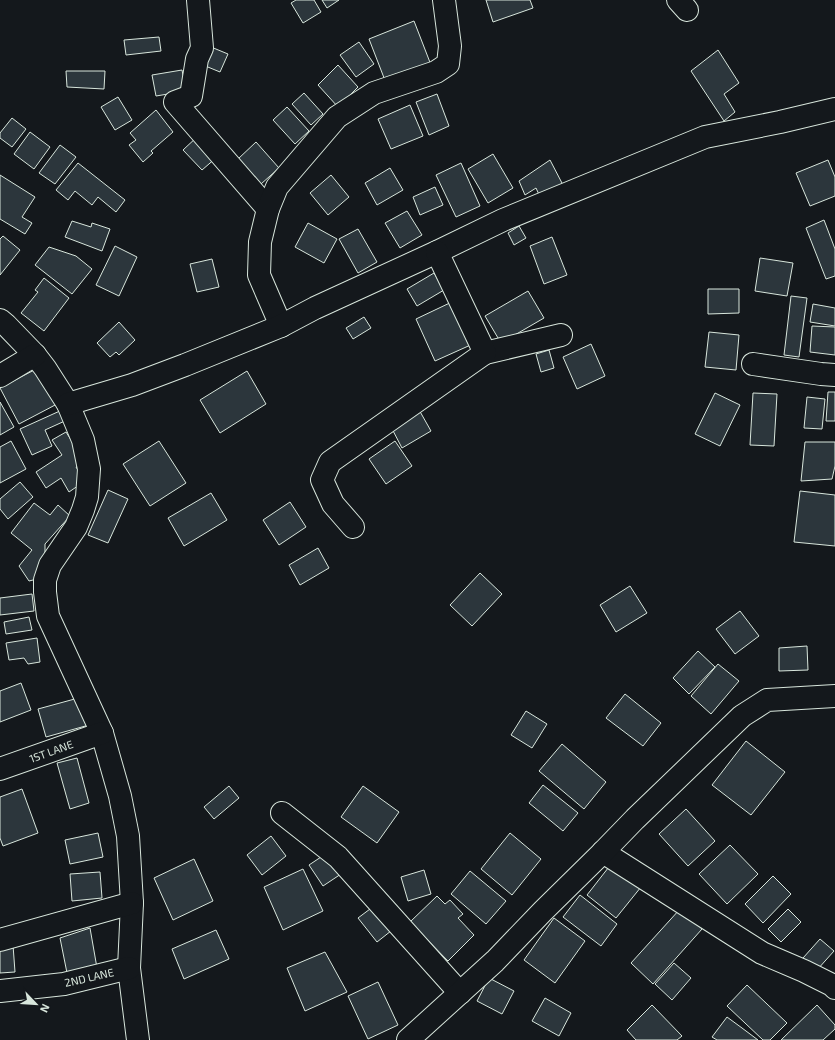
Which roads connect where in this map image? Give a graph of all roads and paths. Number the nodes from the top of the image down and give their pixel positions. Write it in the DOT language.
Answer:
graph roads {
  1 [pos="198,0"];
  2 [pos="444,0"];
  3 [pos="835,109"];
  4 [pos="268,209"];
  5 [pos="437,252"];
  6 [pos="0,320"];
  7 [pos="281,326"];
  8 [pos="561,335"];
  9 [pos="485,353"];
  10 [pos="35,355"];
  11 [pos="754,364"];
  12 [pos="835,375"];
  13 [pos="0,376"];
  14 [pos="68,404"];
  15 [pos="353,527"];
  16 [pos="835,696"];
  17 [pos="102,733"];
  18 [pos="0,769"];
  19 [pos="282,813"];
  20 [pos="603,852"];
  21 [pos="132,902"];
  22 [pos="0,940"];
  23 [pos="129,968"];
  24 [pos="835,988"];
  25 [pos="0,991"];
  26 [pos="460,993"];
  27 [pos="138,1040"];
  28 [pos="408,1040"];
  1 -- 4 [label="street"];
  2 -- 4 [label="street"];
  3 -- 5 [label="street"];
  4 -- 7 [label="street"];
  5 -- 7 [label="street"];
  5 -- 9 [label="street"];
  6 -- 10 [label="street"];
  7 -- 14 [label="street"];
  8 -- 9 [label="street"];
  9 -- 15 [label="street"];
  10 -- 13 [label="street"];
  10 -- 14 [label="street"];
  11 -- 12 [label="street"];
  14 -- 17 [label="street"];
  16 -- 20 [label="street"];
  17 -- 18 [label="street, 1ST LANE"];
  17 -- 21 [label="street"];
  19 -- 26 [label="street"];
  20 -- 24 [label="street"];
  20 -- 26 [label="street"];
  21 -- 22 [label="street"];
  21 -- 23 [label="street"];
  23 -- 25 [label="street, 2ND LANE"];
  23 -- 27 [label="street"];
  26 -- 28 [label="street"];
}
